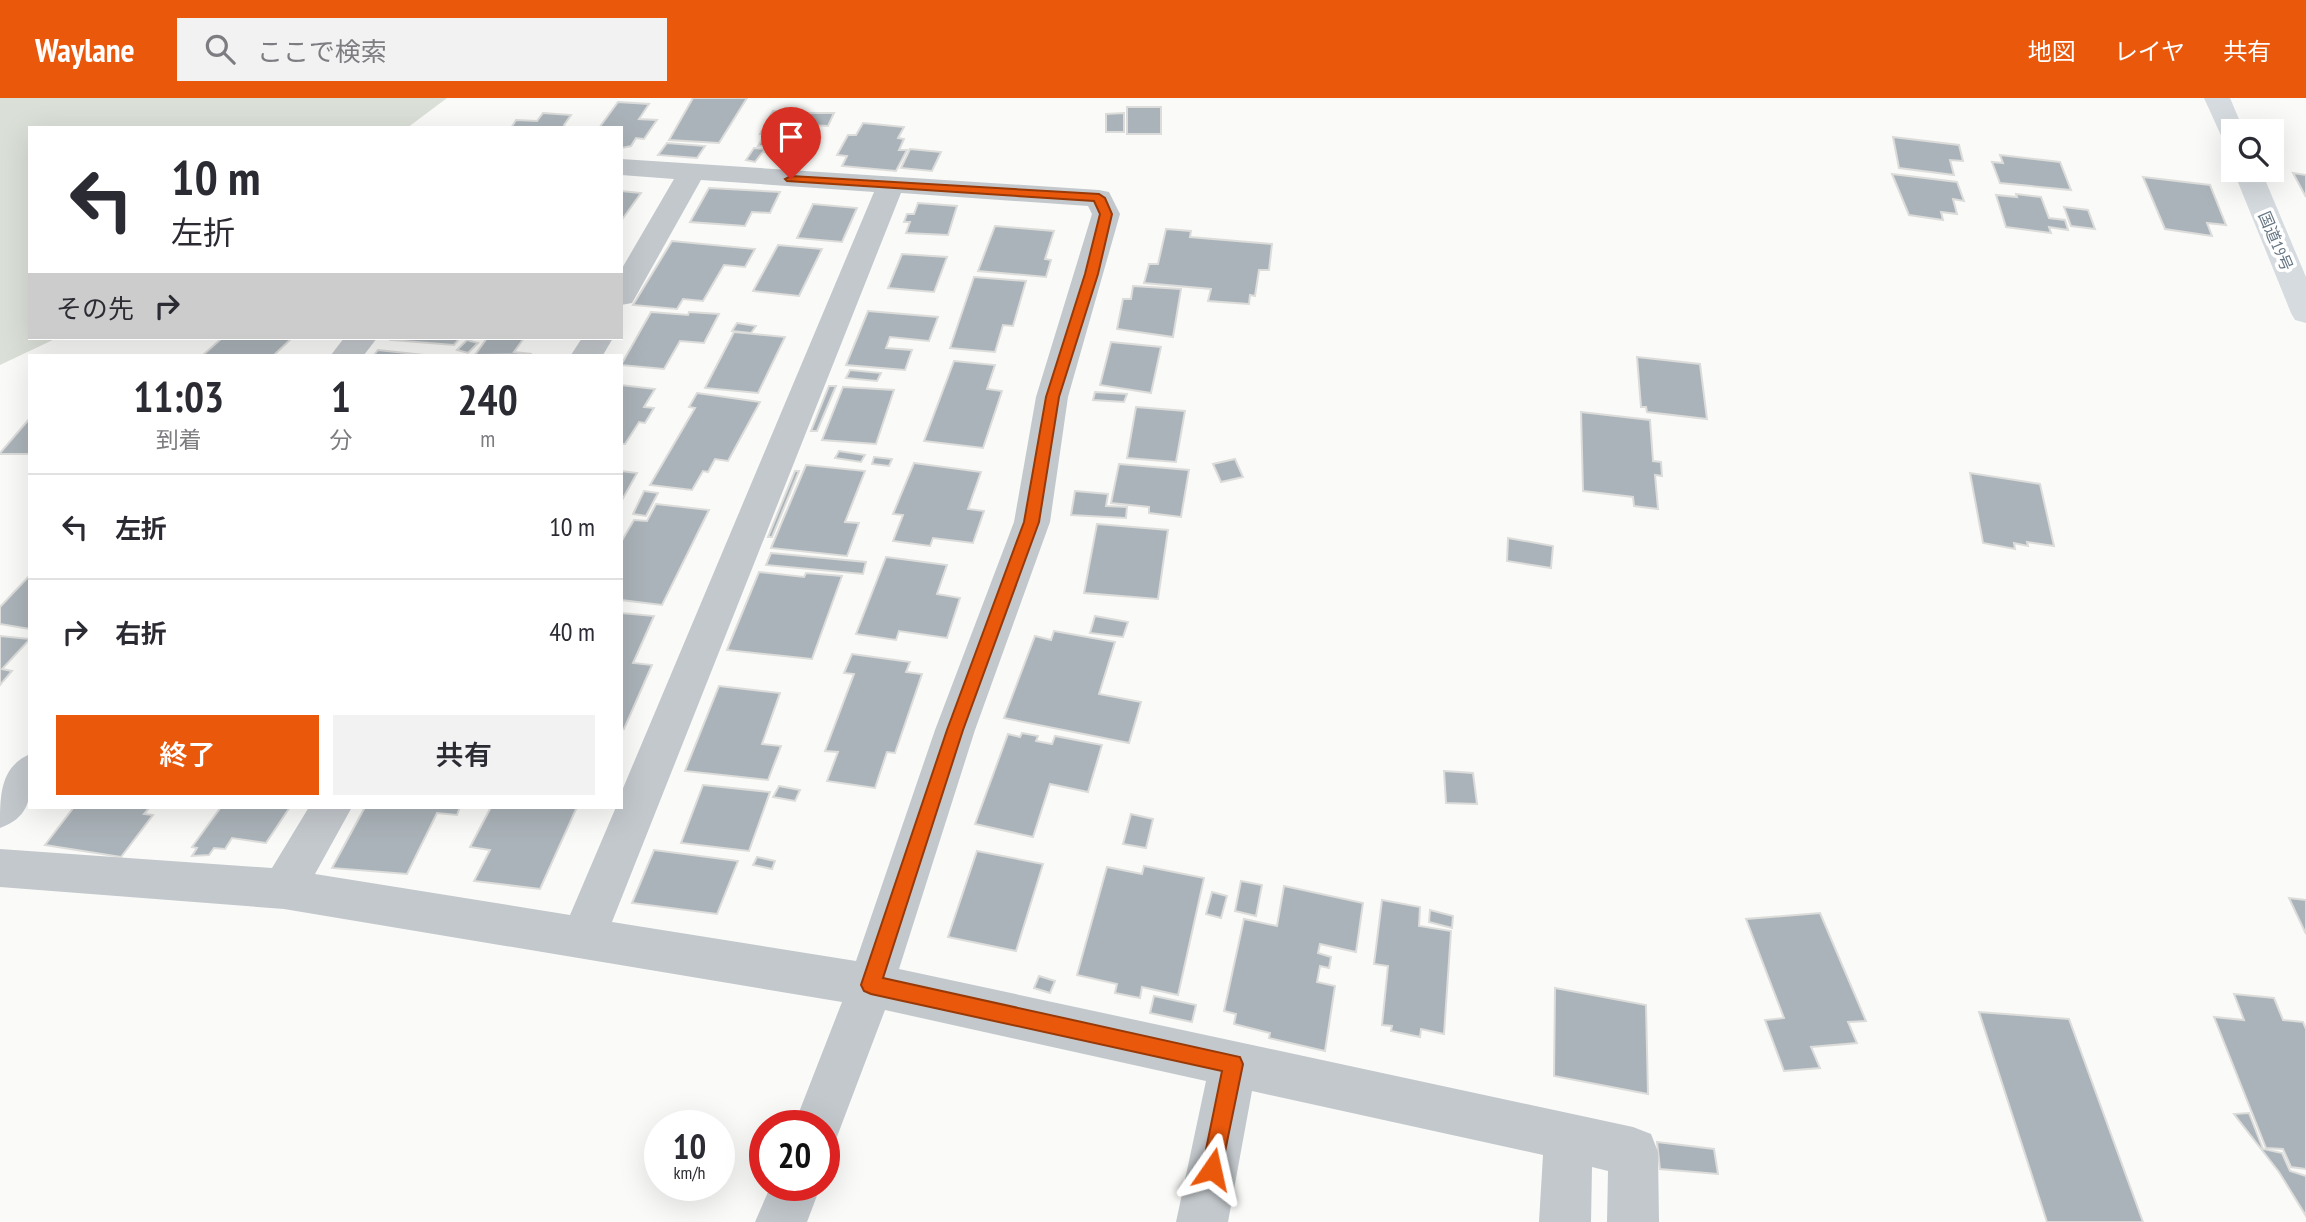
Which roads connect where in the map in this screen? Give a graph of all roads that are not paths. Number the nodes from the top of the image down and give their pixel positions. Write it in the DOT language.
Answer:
graph roads {
  1 [pos="2217,98"];
  2 [pos="2226,119"];
  3 [pos="623,166"];
  4 [pos="692,172"];
  5 [pos="2252,182"];
  6 [pos="890,186"];
  7 [pos="623,293"];
  8 [pos="2306,313"];
  9 [pos="359,340"];
  10 [pos="348,354"];
  11 [pos="28,774"];
  12 [pos="330,809"];
  13 [pos="0,810"];
  14 [pos="0,868"];
  15 [pos="284,889"];
  16 [pos="583,938"];
  17 [pos="871,985"];
  18 [pos="1233,1064"];
  19 [pos="824,1110"];
  20 [pos="1568,1136"];
  21 [pos="790,1201"];
  22 [pos="782,1222"];
  23 [pos="1202,1222"];
  24 [pos="1565,1222"];
  25 [pos="1633,1222"];
  1 -- 2 [label="highway"];
  3 -- 4 [label="street"];
  4 -- 6 [label="street"];
  4 -- 7 [label="street"];
  5 -- 8 [label="highway, 国道19号"];
  6 -- 16 [label="street"];
  6 -- 17 [label="street"];
  9 -- 10 [label="street"];
  11 -- 13 [label="street"];
  12 -- 15 [label="street"];
  14 -- 15 [label="street"];
  15 -- 16 [label="street"];
  16 -- 17 [label="street"];
  17 -- 18 [label="street"];
  17 -- 19 [label="street"];
  18 -- 20 [label="street"];
  18 -- 23 [label="street"];
  20 -- 24 [label="street"];
  20 -- 25 [label="street"];
  21 -- 22 [label="street"];
}
